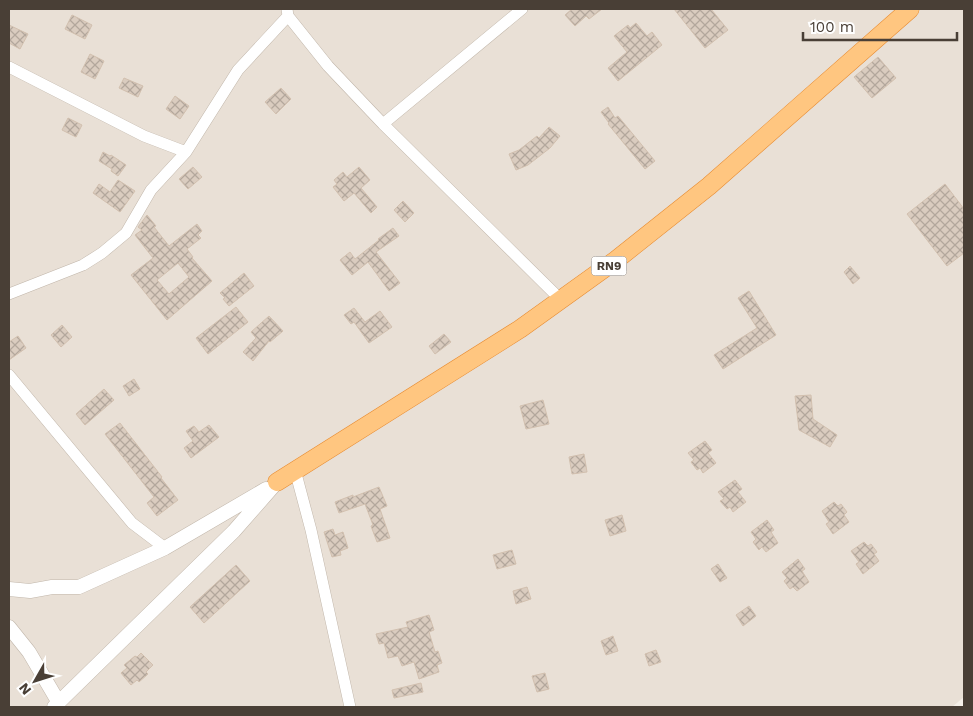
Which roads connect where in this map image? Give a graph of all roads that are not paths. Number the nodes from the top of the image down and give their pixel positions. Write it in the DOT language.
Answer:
graph roads {
  1 [pos="522,9"];
  2 [pos="910,9"];
  3 [pos="288,13"];
  4 [pos="9,67"];
  5 [pos="383,124"];
  6 [pos="186,152"];
  7 [pos="9,294"];
  8 [pos="561,300"];
  9 [pos="9,375"];
  10 [pos="295,470"];
  11 [pos="278,482"];
  12 [pos="165,548"];
  13 [pos="9,589"];
  14 [pos="9,626"];
  15 [pos="58,706"];
  16 [pos="350,707"];
  1 -- 5 [label="street"];
  2 -- 8 [label="highway, RN9"];
  3 -- 5 [label="street"];
  3 -- 6 [label="street"];
  4 -- 6 [label="street"];
  5 -- 8 [label="street"];
  6 -- 7 [label="street"];
  8 -- 10 [label="highway, RN9"];
  9 -- 12 [label="street"];
  10 -- 11 [label="highway, RN9"];
  10 -- 16 [label="street"];
  11 -- 12 [label="street"];
  11 -- 15 [label="street"];
  12 -- 13 [label="street"];
  14 -- 15 [label="street"];
}
